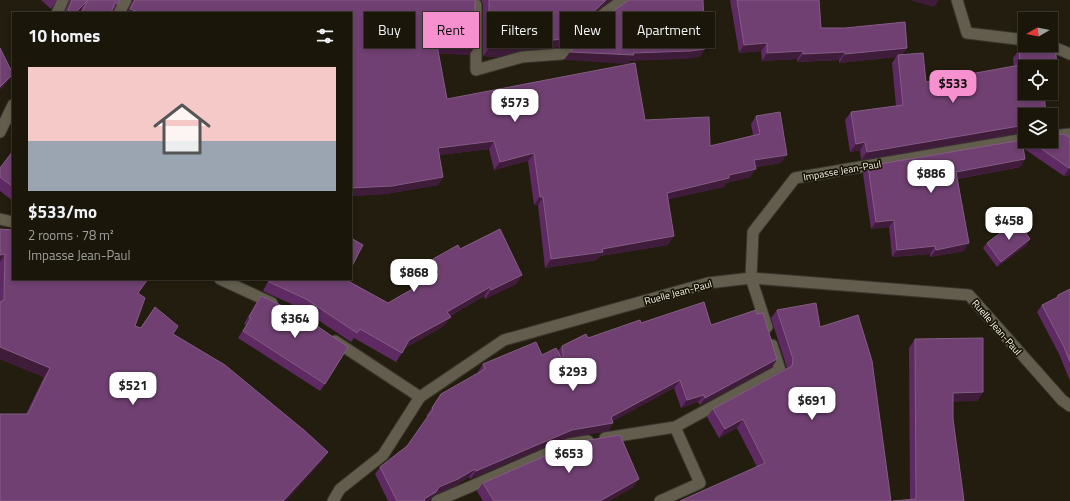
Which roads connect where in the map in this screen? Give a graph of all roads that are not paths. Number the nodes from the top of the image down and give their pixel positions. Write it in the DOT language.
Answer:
graph roads {
  1 [pos="63,0"];
  2 [pos="126,0"];
  3 [pos="472,0"];
  4 [pos="623,0"];
  5 [pos="957,0"];
  6 [pos="57,12"];
  7 [pos="120,12"];
  8 [pos="1018,39"];
  9 [pos="1058,49"];
  10 [pos="1070,54"];
  11 [pos="12,107"];
  12 [pos="0,132"];
  13 [pos="1070,134"];
  14 [pos="1058,135"];
  15 [pos="1018,140"];
  16 [pos="0,219"];
  17 [pos="12,222"];
  18 [pos="751,278"];
  19 [pos="222,280"];
  20 [pos="282,308"];
  21 [pos="328,336"];
  22 [pos="420,397"];
  23 [pos="1070,406"];
  24 [pos="675,427"];
  25 [pos="333,501"];
  26 [pos="437,501"];
  27 [pos="660,501"];
  1 -- 6 [label="street"];
  2 -- 7 [label="street"];
  3 -- 4 [label="street"];
  5 -- 8 [label="street"];
  9 -- 10 [label="street"];
  11 -- 12 [label="street"];
  13 -- 14 [label="street"];
  15 -- 18 [label="street, Impasse Jean-Paul"];
  16 -- 17 [label="street"];
  18 -- 22 [label="street, Ruelle Jean-Paul"];
  18 -- 23 [label="street, Ruelle Jean-Paul"];
  18 -- 24 [label="street, Impasse Jean-Paul"];
  19 -- 20 [label="street"];
  21 -- 22 [label="street"];
  22 -- 25 [label="street, Ruelle Jean-Paul"];
  24 -- 26 [label="street"];
  24 -- 27 [label="street"];
}
